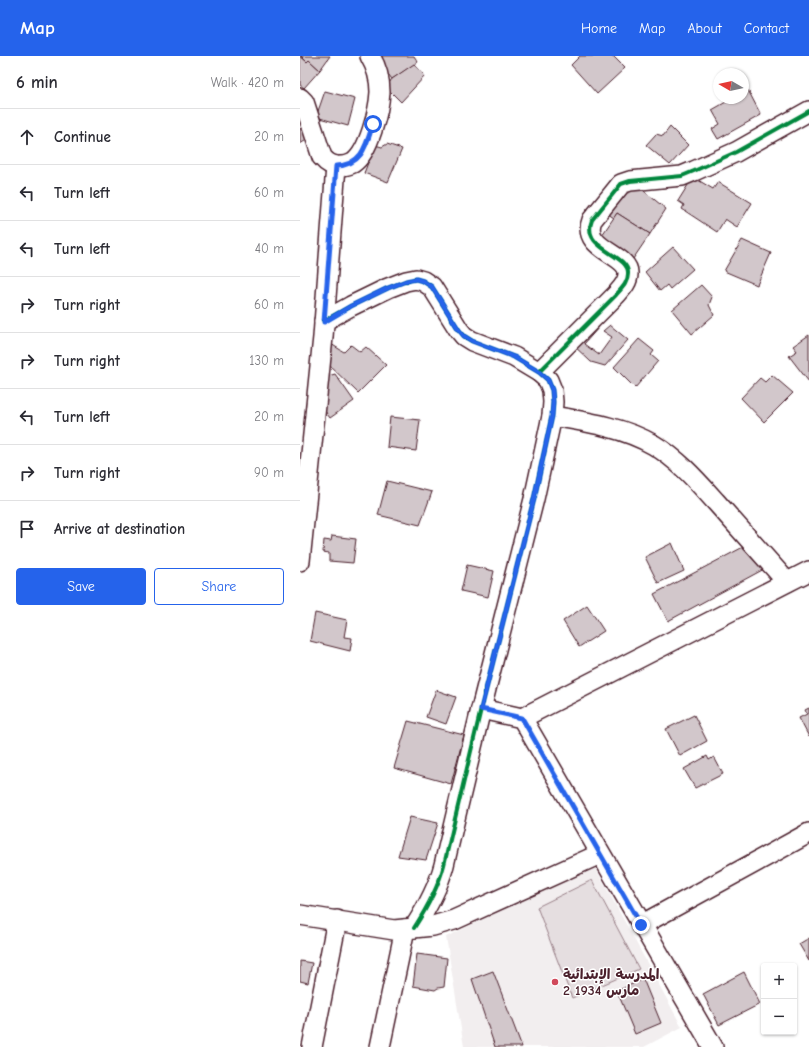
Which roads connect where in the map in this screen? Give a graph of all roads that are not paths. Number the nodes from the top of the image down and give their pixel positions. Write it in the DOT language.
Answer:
graph roads {
  1 [pos="370,56"];
  2 [pos="300,98"];
  3 [pos="809,111"];
  4 [pos="336,166"];
  5 [pos="324,322"];
  6 [pos="539,372"];
  7 [pos="552,416"];
  8 [pos="305,480"];
  9 [pos="300,561"];
  10 [pos="809,571"];
  11 [pos="787,582"];
  12 [pos="481,709"];
  13 [pos="522,718"];
  14 [pos="809,833"];
  15 [pos="600,854"];
  16 [pos="300,915"];
  17 [pos="337,920"];
  18 [pos="641,925"];
  19 [pos="409,929"];
  20 [pos="312,1047"];
  21 [pos="380,1047"];
  22 [pos="713,1047"];
  1 -- 4 [label="street"];
  2 -- 4 [label="street"];
  3 -- 6 [label="street"];
  4 -- 5 [label="street"];
  5 -- 6 [label="street"];
  5 -- 8 [label="street"];
  6 -- 7 [label="street"];
  7 -- 11 [label="street"];
  7 -- 12 [label="street"];
  8 -- 9 [label="street"];
  10 -- 11 [label="street"];
  11 -- 13 [label="street"];
  12 -- 13 [label="street"];
  12 -- 19 [label="street"];
  13 -- 15 [label="street"];
  14 -- 18 [label="street"];
  15 -- 18 [label="street"];
  15 -- 19 [label="street"];
  16 -- 17 [label="street"];
  17 -- 19 [label="street"];
  17 -- 20 [label="street"];
  18 -- 22 [label="street"];
  19 -- 21 [label="street"];
}
